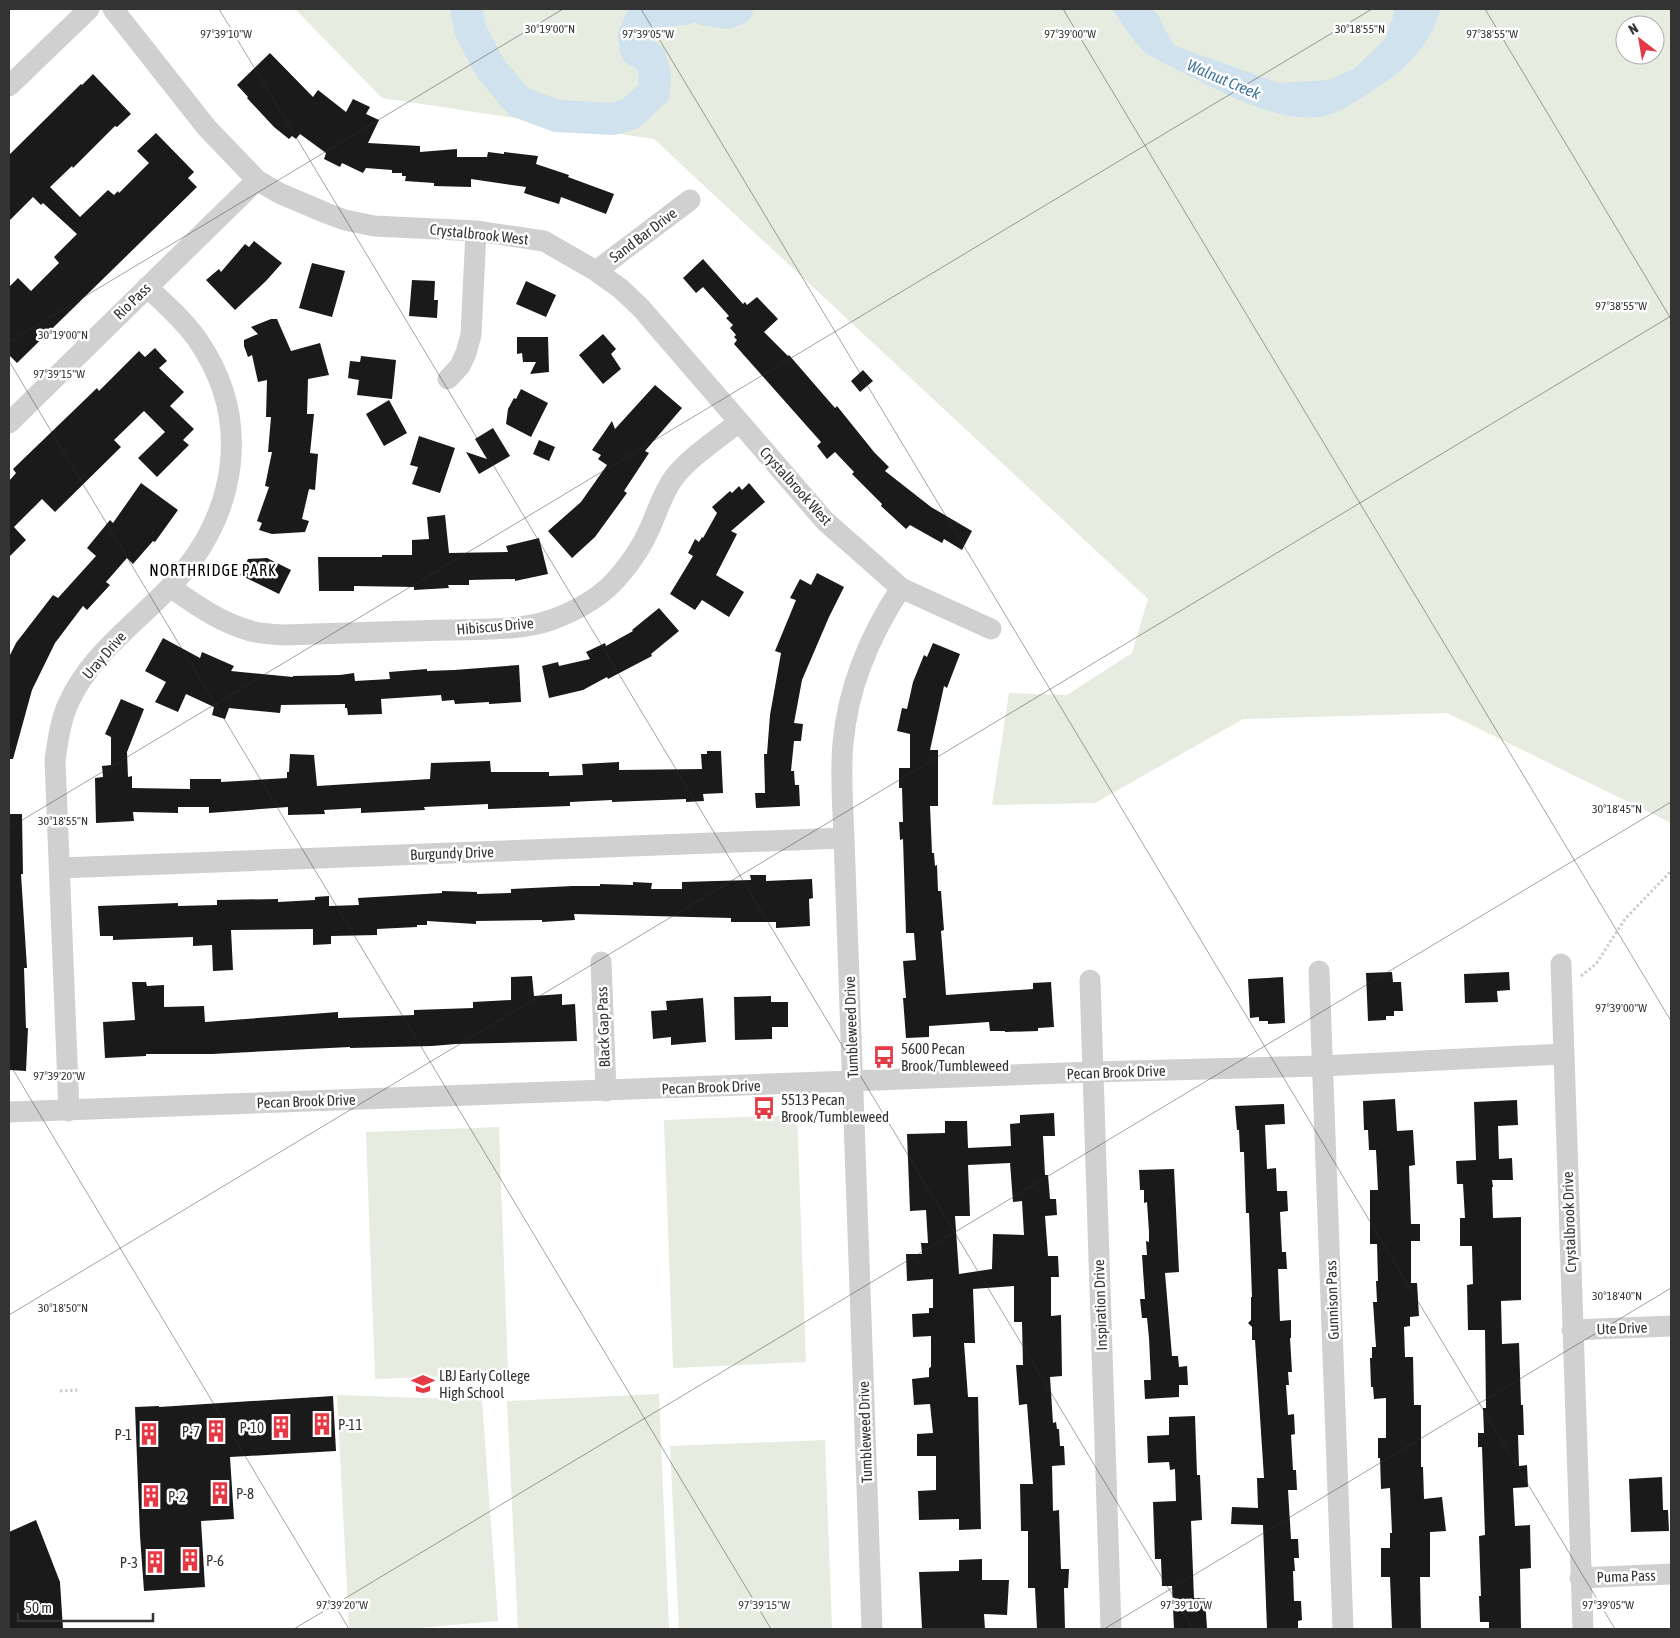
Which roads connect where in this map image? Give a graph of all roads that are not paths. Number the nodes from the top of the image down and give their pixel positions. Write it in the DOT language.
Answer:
graph roads {
  1 [pos="89,9"];
  2 [pos="113,9"];
  3 [pos="9,86"];
  4 [pos="257,180"];
  5 [pos="690,200"];
  6 [pos="476,230"];
  7 [pos="596,270"];
  8 [pos="147,287"];
  9 [pos="448,379"];
  10 [pos="739,422"];
  11 [pos="9,423"];
  12 [pos="170,587"];
  13 [pos="901,588"];
  14 [pos="991,629"];
  15 [pos="844,838"];
  16 [pos="60,868"];
  17 [pos="601,962"];
  18 [pos="1561,964"];
  19 [pos="1320,971"];
  20 [pos="1090,980"];
  21 [pos="1563,1054"];
  22 [pos="1322,1066"];
  23 [pos="1093,1072"];
  24 [pos="853,1082"];
  25 [pos="606,1091"];
  26 [pos="69,1111"];
  27 [pos="9,1112"];
  28 [pos="1671,1326"];
  29 [pos="1572,1330"];
  30 [pos="1671,1574"];
  31 [pos="1580,1578"];
  32 [pos="872,1629"];
  33 [pos="1111,1629"];
  34 [pos="1343,1629"];
  35 [pos="1582,1629"];
  1 -- 3 [label="street"];
  2 -- 4 [label="street, Crystalbrook West"];
  4 -- 6 [label="street, Crystalbrook West"];
  4 -- 8 [label="street, Rio Pass"];
  5 -- 7 [label="street, Sand Bar Drive"];
  6 -- 7 [label="street, Crystalbrook West"];
  6 -- 9 [label="street"];
  7 -- 10 [label="street, Crystalbrook West"];
  8 -- 11 [label="street, Rio Pass"];
  8 -- 12 [label="street, Uray Drive"];
  10 -- 12 [label="street, Hibiscus Drive"];
  10 -- 13 [label="street, Crystalbrook West"];
  12 -- 16 [label="street, Uray Drive"];
  13 -- 14 [label="street, Crystalbrook West"];
  13 -- 15 [label="street, Tumbleweed Drive"];
  15 -- 16 [label="street, Burgundy Drive"];
  15 -- 24 [label="street, Tumbleweed Drive"];
  16 -- 26 [label="street, Uray Drive"];
  17 -- 25 [label="street, Black Gap Pass"];
  18 -- 21 [label="street, Crystalbrook Drive"];
  19 -- 22 [label="street, Gunnison Pass"];
  20 -- 23 [label="street, Inspiration Drive"];
  21 -- 22 [label="street, Pecan Brook Drive"];
  21 -- 29 [label="street, Crystalbrook Drive"];
  22 -- 23 [label="street, Pecan Brook Drive"];
  22 -- 34 [label="street, Gunnison Pass"];
  23 -- 24 [label="street, Pecan Brook Drive"];
  23 -- 33 [label="street, Inspiration Drive"];
  24 -- 25 [label="street, Pecan Brook Drive"];
  24 -- 32 [label="street, Tumbleweed Drive"];
  25 -- 26 [label="street, Pecan Brook Drive"];
  26 -- 27 [label="street, Pecan Brook Drive"];
  28 -- 29 [label="street, Ute Drive"];
  29 -- 31 [label="street, Crystalbrook Drive"];
  30 -- 31 [label="street, Puma Pass"];
  31 -- 35 [label="street, Crystalbrook Drive"];
}
